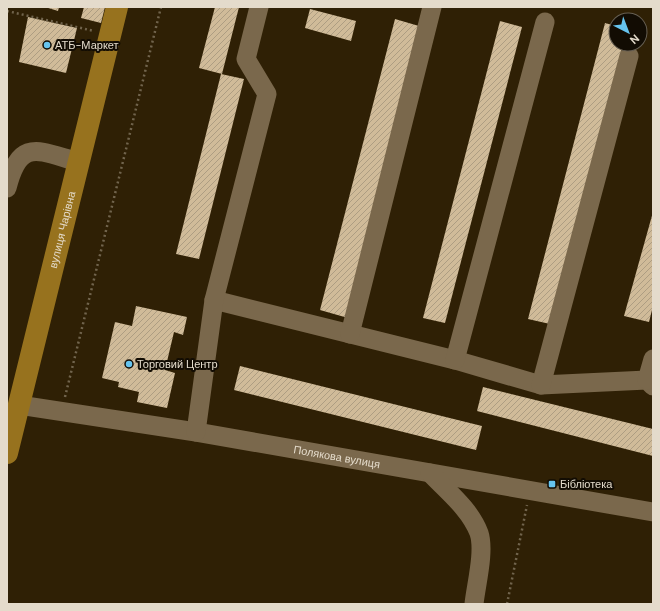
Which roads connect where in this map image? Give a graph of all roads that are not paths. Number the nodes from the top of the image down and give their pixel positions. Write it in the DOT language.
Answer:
graph roads {
  1 [pos="117,7"];
  2 [pos="259,7"];
  3 [pos="432,7"];
  4 [pos="545,22"];
  5 [pos="629,56"];
  6 [pos="79,162"];
  7 [pos="7,188"];
  8 [pos="214,300"];
  9 [pos="350,334"];
  10 [pos="653,359"];
  11 [pos="455,360"];
  12 [pos="650,383"];
  13 [pos="541,385"];
  14 [pos="19,405"];
  15 [pos="196,432"];
  16 [pos="7,453"];
  17 [pos="430,473"];
  18 [pos="653,512"];
  19 [pos="474,604"];
  1 -- 6 [label="main road, вулиця Чарівна"];
  2 -- 8 [label="street"];
  3 -- 9 [label="street"];
  4 -- 11 [label="street"];
  5 -- 13 [label="street"];
  6 -- 7 [label="street"];
  6 -- 14 [label="main road, вулиця Чарівна"];
  8 -- 9 [label="street"];
  8 -- 15 [label="street"];
  9 -- 11 [label="street"];
  10 -- 12 [label="street"];
  11 -- 13 [label="street"];
  12 -- 13 [label="street"];
  14 -- 15 [label="street, Полякова вулиця"];
  14 -- 16 [label="main road, вулиця Чарівна"];
  15 -- 17 [label="street, Полякова вулиця"];
  17 -- 18 [label="street, Полякова вулиця"];
  17 -- 19 [label="street"];
}
